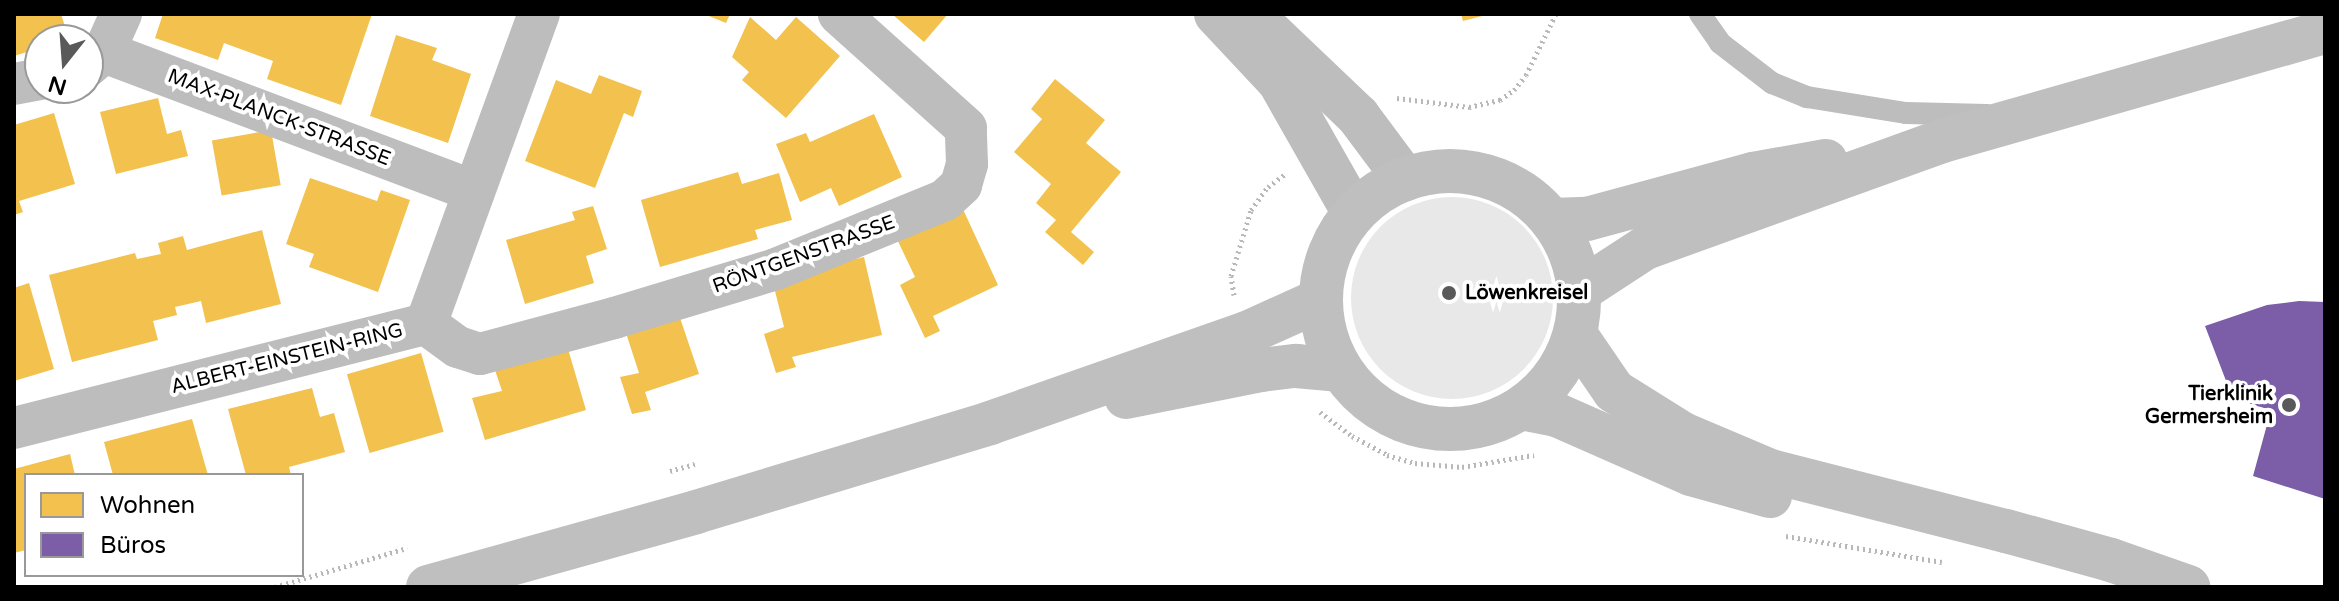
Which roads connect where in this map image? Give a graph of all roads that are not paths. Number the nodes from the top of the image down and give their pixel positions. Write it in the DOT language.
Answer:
graph roads {
  1 [pos="121,14"];
  2 [pos="539,14"];
  3 [pos="839,14"];
  4 [pos="1216,14"];
  5 [pos="1250,14"];
  6 [pos="1700,14"];
  7 [pos="2325,32"];
  8 [pos="104,45"];
  9 [pos="104,62"];
  10 [pos="2025,116"];
  11 [pos="1942,141"];
  12 [pos="1405,179"];
  13 [pos="473,191"];
  14 [pos="1354,213"];
  15 [pos="1552,220"];
  16 [pos="1579,291"];
  17 [pos="1320,300"];
  18 [pos="426,324"];
  19 [pos="1575,334"];
  20 [pos="1341,370"];
  21 [pos="1521,408"];
  22 [pos="990,423"];
  23 [pos="14,428"];
  24 [pos="2006,531"];
  25 [pos="428,587"];
  26 [pos="2188,587"];
  1 -- 8 [label="street"];
  2 -- 13 [label="street, ALBERT-EINSTEIN-RING"];
  3 -- 18 [label="street, RÖNTGENSTRASSE"];
  4 -- 14 [label="street"];
  5 -- 12 [label="street"];
  6 -- 10 [label="lane"];
  7 -- 10 [label="main road"];
  9 -- 13 [label="street, MAX-PLANCK-STRASSE"];
  10 -- 11 [label="main road"];
  11 -- 15 [label="main road"];
  11 -- 16 [label="main road"];
  12 -- 14 [label="main road"];
  12 -- 15 [label="main road"];
  13 -- 18 [label="street, ALBERT-EINSTEIN-RING"];
  14 -- 17 [label="main road"];
  15 -- 16 [label="main road"];
  16 -- 19 [label="main road"];
  17 -- 20 [label="main road"];
  17 -- 22 [label="main road"];
  18 -- 23 [label="street, ALBERT-EINSTEIN-RING"];
  19 -- 21 [label="main road"];
  19 -- 24 [label="main road"];
  20 -- 21 [label="main road"];
  20 -- 22 [label="main road"];
  21 -- 24 [label="main road"];
  22 -- 25 [label="main road"];
  24 -- 26 [label="main road"];
}
